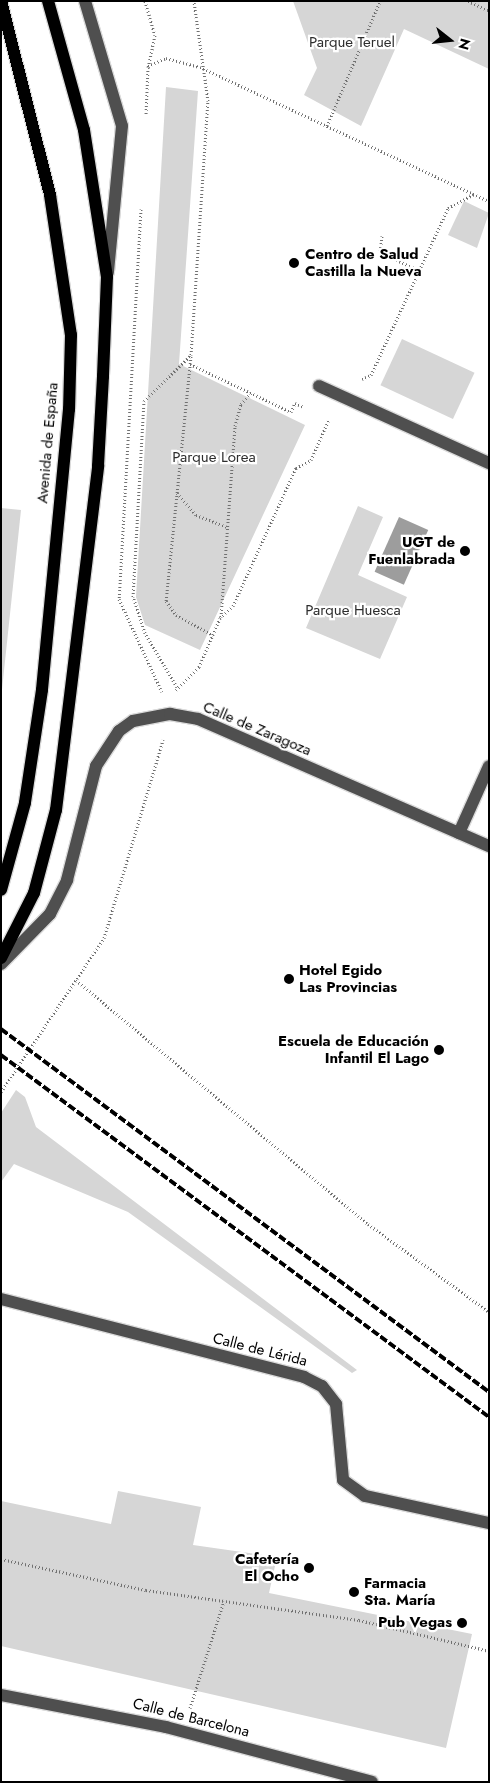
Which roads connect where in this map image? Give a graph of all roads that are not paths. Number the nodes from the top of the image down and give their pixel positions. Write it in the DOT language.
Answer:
graph roads {
  1 [pos="1,1"];
  2 [pos="48,1"];
  3 [pos="85,1"];
  4 [pos="107,277"];
  5 [pos="319,386"];
  6 [pos="489,462"];
  7 [pos="489,766"];
  8 [pos="458,833"];
  9 [pos="489,846"];
  10 [pos="1,890"];
  11 [pos="1,958"];
  12 [pos="1,964"];
  13 [pos="1,1299"];
  14 [pos="489,1524"];
  15 [pos="1,1695"];
  16 [pos="372,1782"];
  1 -- 10 [label="main road, Avenida de España"];
  2 -- 4 [label="main road"];
  3 -- 4 [label="street"];
  4 -- 11 [label="main road"];
  5 -- 6 [label="street"];
  7 -- 8 [label="street"];
  8 -- 9 [label="street, Calle de Zaragoza"];
  8 -- 12 [label="street, Calle de Zaragoza"];
  13 -- 14 [label="street, Calle de Lérida"];
  15 -- 16 [label="street, Calle de Barcelona"];
}
